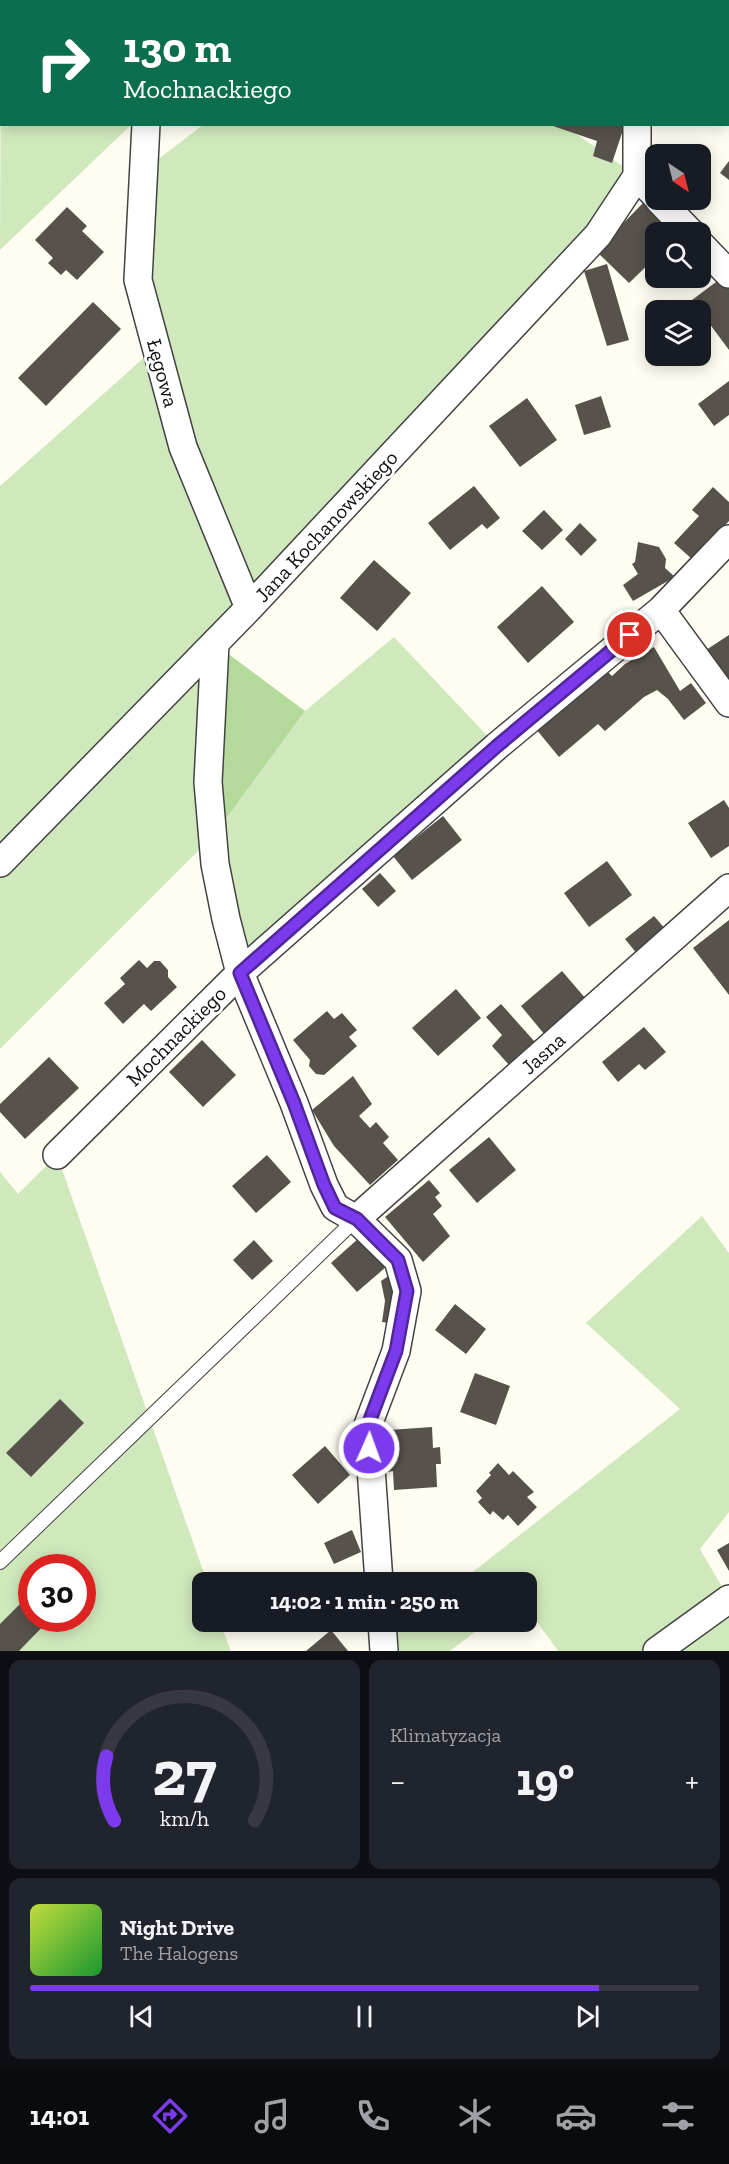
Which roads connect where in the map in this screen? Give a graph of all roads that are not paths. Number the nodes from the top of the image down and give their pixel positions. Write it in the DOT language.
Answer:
graph roads {
  1 [pos="146,126"];
  2 [pos="637,126"];
  3 [pos="637,176"];
  4 [pos="645,184"];
  5 [pos="669,210"];
  6 [pos="680,222"];
  7 [pos="711,255"];
  8 [pos="729,274"];
  9 [pos="729,539"];
  10 [pos="249,608"];
  11 [pos="661,610"];
  12 [pos="215,644"];
  13 [pos="729,703"];
  14 [pos="0,863"];
  15 [pos="729,888"];
  16 [pos="240,973"];
  17 [pos="57,1155"];
  18 [pos="357,1219"];
  19 [pos="0,1562"];
  20 [pos="378,1572"];
  21 [pos="729,1599"];
  22 [pos="383,1632"];
  23 [pos="384,1651"];
  24 [pos="657,1651"];
  1 -- 10 [label="street, Łęgowa"];
  2 -- 3 [label="street"];
  3 -- 4 [label="street"];
  3 -- 10 [label="street, Jana Kochanowskiego"];
  5 -- 6 [label="street"];
  7 -- 8 [label="street"];
  9 -- 11 [label="street, Mochnackiego"];
  10 -- 12 [label="street, Jana Kochanowskiego"];
  11 -- 13 [label="street"];
  11 -- 16 [label="street, Mochnackiego"];
  12 -- 14 [label="street, Jana Kochanowskiego"];
  12 -- 16 [label="street"];
  15 -- 18 [label="street, Jasna"];
  16 -- 17 [label="street, Mochnackiego"];
  16 -- 18 [label="street"];
  18 -- 19 [label="lane"];
  18 -- 20 [label="street"];
  21 -- 24 [label="street"];
  22 -- 23 [label="street"];
}
